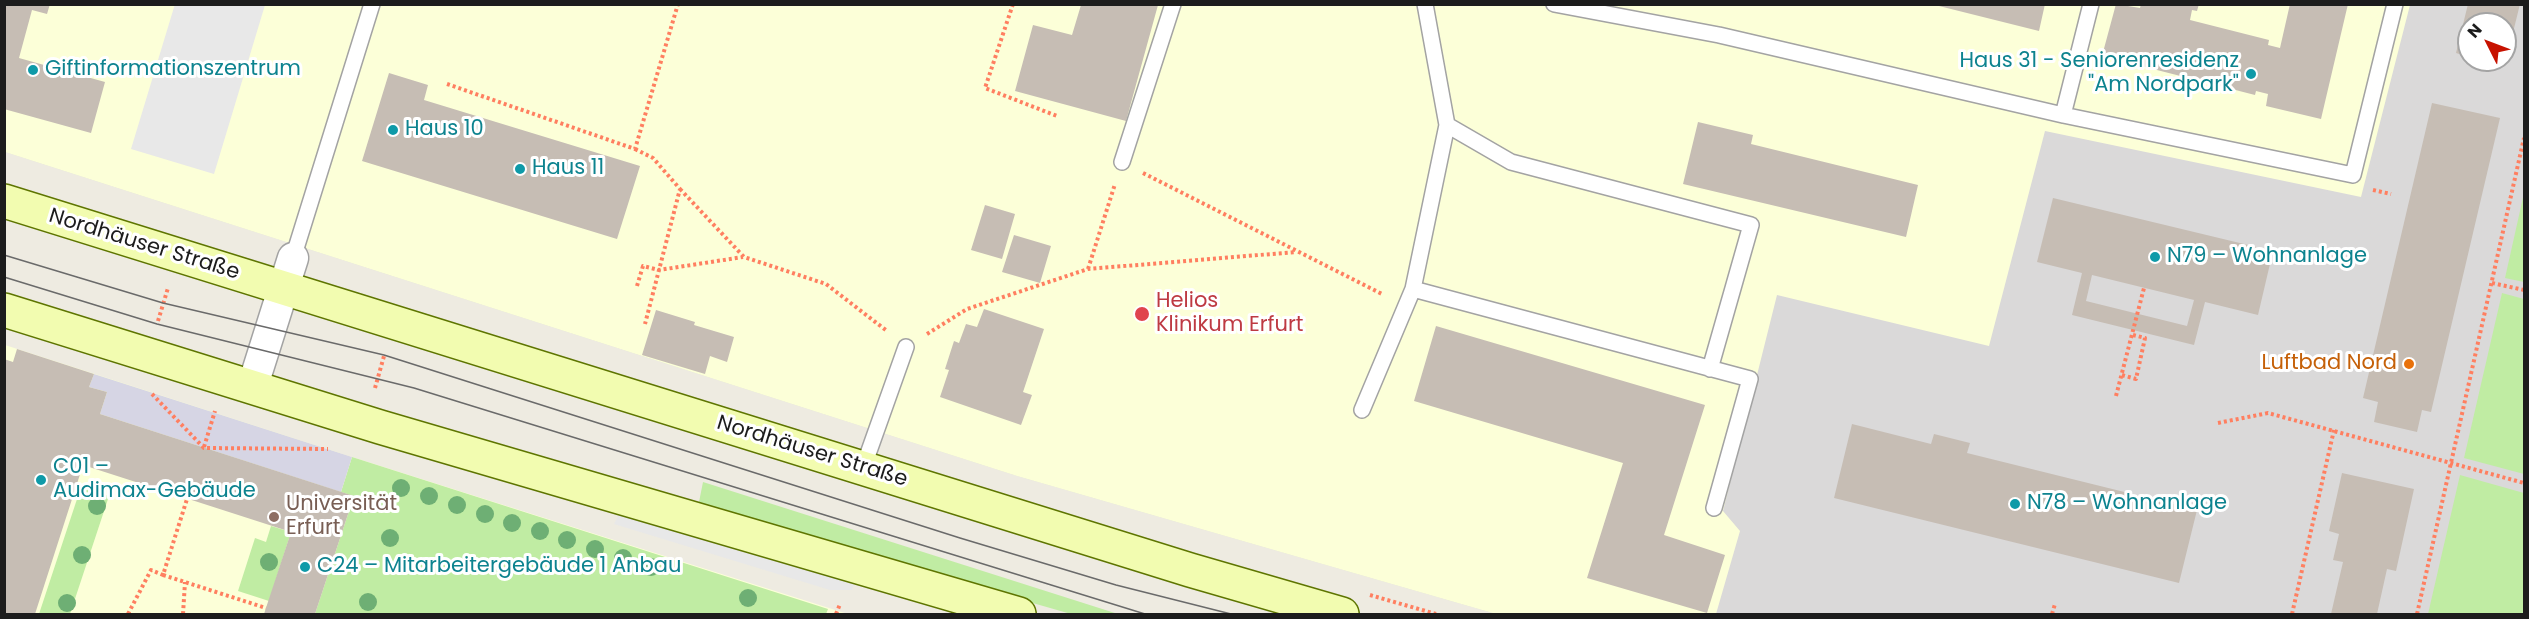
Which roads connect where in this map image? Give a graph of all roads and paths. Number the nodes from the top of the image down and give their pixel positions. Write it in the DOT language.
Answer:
graph roads {
  1 [pos="372,4"];
  2 [pos="678,4"];
  3 [pos="1013,4"];
  4 [pos="1173,4"];
  5 [pos="1425,4"];
  6 [pos="1554,4"];
  7 [pos="2091,4"];
  8 [pos="2395,4"];
  9 [pos="447,84"];
  10 [pos="2062,115"];
  11 [pos="1057,116"];
  12 [pos="1448,125"];
  13 [pos="2524,138"];
  14 [pos="635,149"];
  15 [pos="1122,162"];
  16 [pos="680,189"];
  17 [pos="4,201"];
  18 [pos="1296,252"];
  19 [pos="744,257"];
  20 [pos="1088,269"];
  21 [pos="658,270"];
  22 [pos="288,273"];
  23 [pos="2492,283"];
  24 [pos="162,285"];
  25 [pos="637,286"];
  26 [pos="2144,288"];
  27 [pos="1413,289"];
  28 [pos="2524,290"];
  29 [pos="1407,306"];
  30 [pos="4,310"];
  31 [pos="157,324"];
  32 [pos="645,324"];
  33 [pos="2133,335"];
  34 [pos="386,347"];
  35 [pos="906,347"];
  36 [pos="1710,369"];
  37 [pos="2122,375"];
  38 [pos="252,388"];
  39 [pos="384,391"];
  40 [pos="151,392"];
  41 [pos="2116,396"];
  42 [pos="1362,410"];
  43 [pos="215,413"];
  44 [pos="2218,423"];
  45 [pos="2334,430"];
  46 [pos="204,448"];
  47 [pos="328,449"];
  48 [pos="2450,462"];
  49 [pos="863,468"];
  50 [pos="2524,483"];
  51 [pos="187,499"];
  52 [pos="1714,508"];
  53 [pos="163,575"];
  54 [pos="185,582"];
  55 [pos="840,604"];
  56 [pos="2055,604"];
  57 [pos="266,608"];
  58 [pos="128,615"];
  59 [pos="183,615"];
  60 [pos="836,615"];
  61 [pos="1019,615"];
  62 [pos="1342,615"];
  63 [pos="2052,615"];
  64 [pos="2292,615"];
  65 [pos="2417,615"];
  1 -- 22 [label="lane"];
  2 -- 14 [label="path"];
  3 -- 11 [label="path"];
  4 -- 15 [label="lane"];
  5 -- 12 [label="lane"];
  6 -- 10 [label="lane"];
  7 -- 10 [label="lane"];
  8 -- 10 [label="lane"];
  9 -- 14 [label="path"];
  12 -- 27 [label="lane"];
  12 -- 36 [label="lane"];
  13 -- 23 [label="path"];
  14 -- 16 [label="path"];
  15 -- 18 [label="path"];
  15 -- 20 [label="path"];
  16 -- 19 [label="path"];
  16 -- 21 [label="path"];
  17 -- 22 [label="main road, Nordhäuser Straße"];
  18 -- 20 [label="path"];
  18 -- 29 [label="path"];
  19 -- 21 [label="path"];
  19 -- 35 [label="path"];
  20 -- 35 [label="path"];
  21 -- 25 [label="path"];
  21 -- 32 [label="path"];
  22 -- 38 [label="street"];
  22 -- 49 [label="main road, Nordhäuser Straße"];
  23 -- 28 [label="path"];
  23 -- 48 [label="path"];
  24 -- 31 [label="path"];
  26 -- 33 [label="path"];
  27 -- 29 [label="lane"];
  27 -- 36 [label="lane"];
  29 -- 42 [label="lane"];
  30 -- 38 [label="main road"];
  33 -- 37 [label="path"];
  33 -- 37 [label="path"];
  34 -- 39 [label="path"];
  35 -- 49 [label="lane"];
  36 -- 52 [label="lane"];
  37 -- 41 [label="path"];
  38 -- 61 [label="main road"];
  40 -- 46 [label="path"];
  43 -- 46 [label="path"];
  44 -- 45 [label="path"];
  45 -- 48 [label="path"];
  45 -- 64 [label="path"];
  46 -- 47 [label="path"];
  48 -- 50 [label="path"];
  48 -- 65 [label="path"];
  49 -- 62 [label="main road, Nordhäuser Straße"];
  51 -- 53 [label="path"];
  53 -- 54 [label="path"];
  53 -- 58 [label="path"];
  54 -- 57 [label="path"];
  54 -- 59 [label="path"];
  55 -- 60 [label="path"];
  56 -- 63 [label="path"];
}
